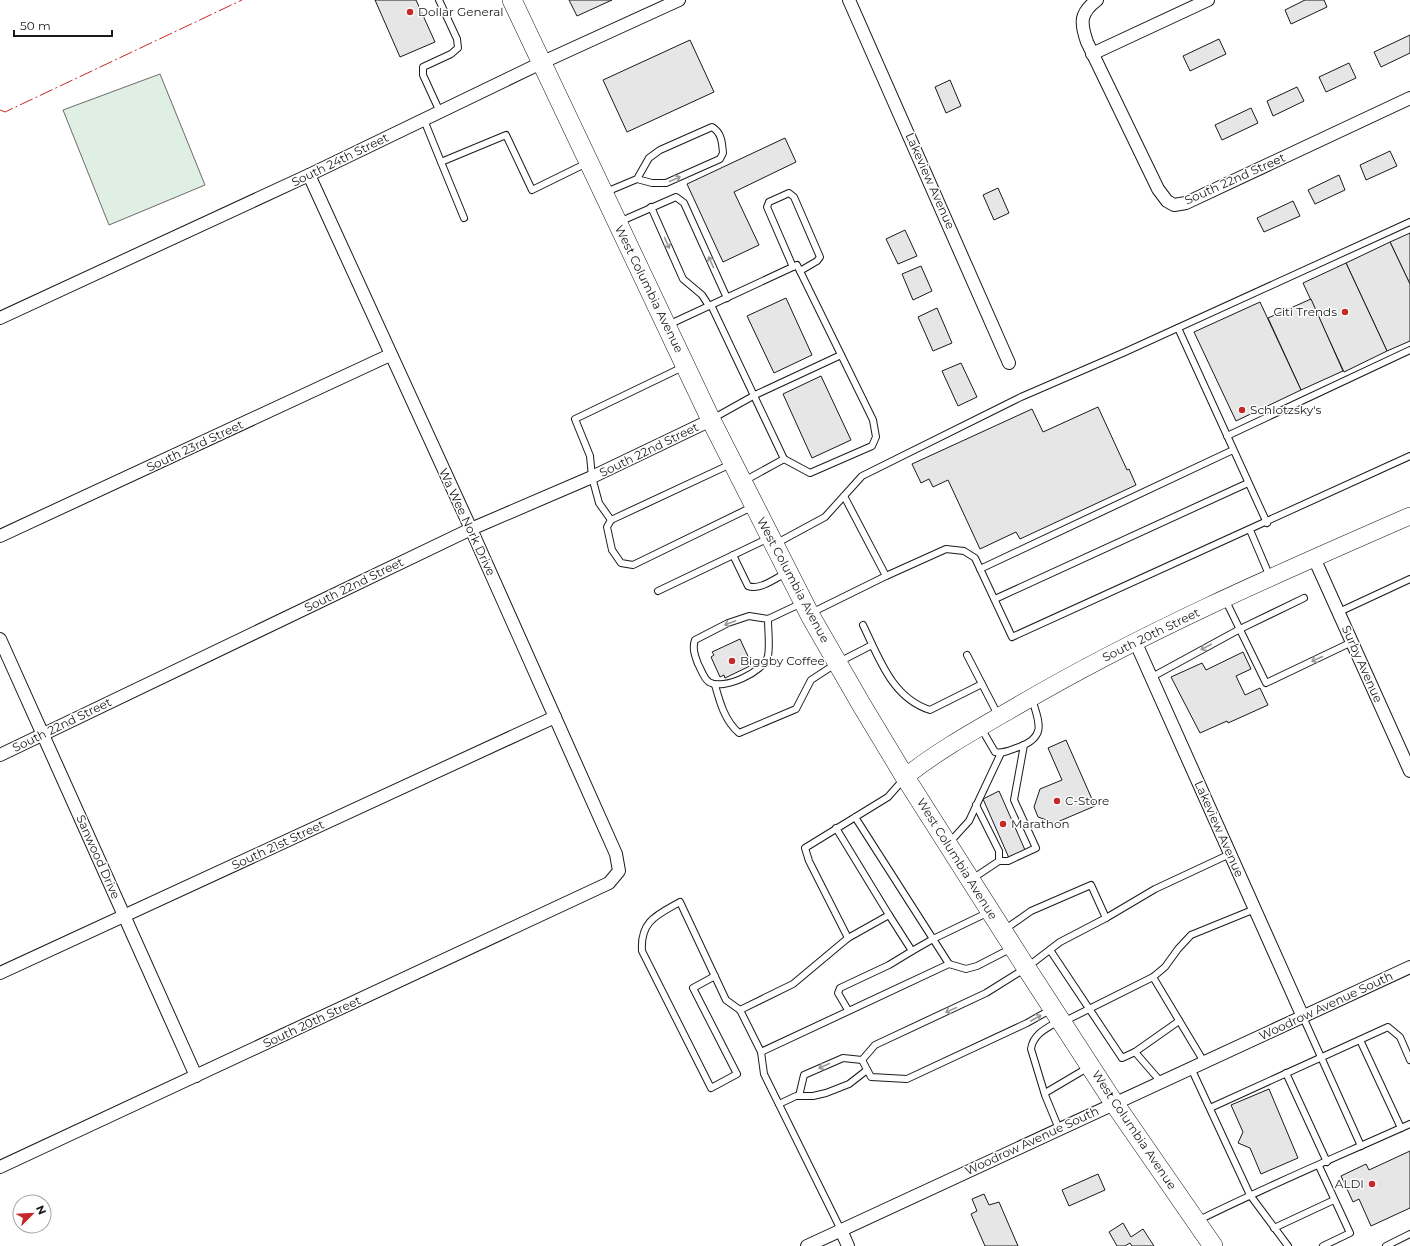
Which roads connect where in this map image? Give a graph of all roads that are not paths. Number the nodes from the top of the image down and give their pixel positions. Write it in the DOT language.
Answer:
graph roads {
  1 [pos="439,0"];
  2 [pos="512,0"];
  3 [pos="680,0"];
  4 [pos="849,0"];
  5 [pos="1097,0"];
  6 [pos="1208,0"];
  7 [pos="666,3"];
  8 [pos="1092,54"];
  9 [pos="541,63"];
  10 [pos="1410,98"];
  11 [pos="440,112"];
  12 [pos="424,120"];
  13 [pos="441,162"];
  14 [pos="588,163"];
  15 [pos="309,175"];
  16 [pos="637,179"];
  17 [pos="603,193"];
  18 [pos="651,207"];
  19 [pos="464,218"];
  20 [pos="1410,222"];
  21 [pos="617,223"];
  22 [pos="793,267"];
  23 [pos="800,271"];
  24 [pos="727,298"];
  25 [pos="710,306"];
  26 [pos="0,318"];
  27 [pos="666,326"];
  28 [pos="1178,328"];
  29 [pos="1410,350"];
  30 [pos="390,355"];
  31 [pos="841,355"];
  32 [pos="1009,363"];
  33 [pos="685,366"];
  34 [pos="755,396"];
  35 [pos="711,420"];
  36 [pos="1227,436"];
  37 [pos="1233,450"];
  38 [pos="1410,456"];
  39 [pos="784,459"];
  40 [pos="733,463"];
  41 [pos="592,477"];
  42 [pos="742,482"];
  43 [pos="1248,483"];
  44 [pos="844,496"];
  45 [pos="754,506"];
  46 [pos="1410,516"];
  47 [pos="611,520"];
  48 [pos="1267,523"];
  49 [pos="471,529"];
  50 [pos="1250,530"];
  51 [pos="0,536"];
  52 [pos="772,541"];
  53 [pos="733,555"];
  54 [pos="1314,558"];
  55 [pos="980,569"];
  56 [pos="788,572"];
  57 [pos="886,576"];
  58 [pos="1270,578"];
  59 [pos="1410,579"];
  60 [pos="658,591"];
  61 [pos="1304,598"];
  62 [pos="994,599"];
  63 [pos="1226,599"];
  64 [pos="806,608"];
  65 [pos="1339,612"];
  66 [pos="768,619"];
  67 [pos="863,625"];
  68 [pos="1240,629"];
  69 [pos="0,639"];
  70 [pos="1135,641"];
  71 [pos="1352,642"];
  72 [pos="872,645"];
  73 [pos="967,655"];
  74 [pos="837,663"];
  75 [pos="1152,677"];
  76 [pos="982,684"];
  77 [pos="715,685"];
  78 [pos="1032,697"];
  79 [pos="555,717"];
  80 [pos="998,717"];
  81 [pos="981,727"];
  82 [pos="42,735"];
  83 [pos="1024,745"];
  84 [pos="1001,753"];
  85 [pos="0,755"];
  86 [pos="1410,771"];
  87 [pos="905,777"];
  88 [pos="976,805"];
  89 [pos="855,817"];
  90 [pos="836,828"];
  91 [pos="948,845"];
  92 [pos="1230,854"];
  93 [pos="999,861"];
  94 [pos="619,871"];
  95 [pos="970,880"];
  96 [pos="1255,909"];
  97 [pos="990,912"];
  98 [pos="889,915"];
  99 [pos="124,916"];
  100 [pos="1106,918"];
  101 [pos="1002,931"];
  102 [pos="848,938"];
  103 [pos="933,939"];
  104 [pos="1013,947"];
  105 [pos="1050,950"];
  106 [pos="912,951"];
  107 [pos="949,964"];
  108 [pos="1410,967"];
  109 [pos="1026,968"];
  110 [pos="0,973"];
  111 [pos="715,976"];
  112 [pos="1153,977"];
  113 [pos="1088,1009"];
  114 [pos="740,1010"];
  115 [pos="848,1010"];
  116 [pos="1058,1017"];
  117 [pos="1303,1017"];
  118 [pos="1179,1021"];
  119 [pos="1360,1040"];
  120 [pos="761,1052"];
  121 [pos="1135,1052"];
  122 [pos="1321,1057"];
  123 [pos="862,1060"];
  124 [pos="1410,1060"];
  125 [pos="1204,1062"];
  126 [pos="1090,1066"];
  127 [pos="1191,1068"];
  128 [pos="867,1070"];
  129 [pos="1286,1073"];
  130 [pos="196,1076"];
  131 [pos="1161,1082"];
  132 [pos="1045,1093"];
  133 [pos="799,1096"];
  134 [pos="1114,1103"];
  135 [pos="779,1104"];
  136 [pos="1210,1108"];
  137 [pos="1410,1124"];
  138 [pos="1401,1128"];
  139 [pos="1059,1129"];
  140 [pos="1362,1146"];
  141 [pos="1327,1162"];
  142 [pos="1319,1166"];
  143 [pos="0,1167"];
  144 [pos="1250,1195"];
  145 [pos="1334,1200"];
  146 [pos="1196,1222"];
  147 [pos="1274,1228"];
  148 [pos="841,1230"];
  149 [pos="1410,1234"];
  150 [pos="807,1246"];
  151 [pos="848,1246"];
  152 [pos="1212,1246"];
  153 [pos="1288,1246"];
  154 [pos="1323,1246"];
  155 [pos="1386,1246"];
  1 -- 11 [label="lane"];
  2 -- 9 [label="main road, West Columbia Avenue"];
  3 -- 7 [label="street, South 24th Street"];
  4 -- 32 [label="street, Lakeview Avenue"];
  5 -- 8 [label="street"];
  6 -- 8 [label="street"];
  7 -- 9 [label="street, South 24th Street"];
  8 -- 10 [label="street, South 22nd Street"];
  9 -- 11 [label="street, South 24th Street"];
  9 -- 14 [label="main road, West Columbia Avenue"];
  11 -- 12 [label="street, South 24th Street"];
  12 -- 13 [label="lane"];
  12 -- 15 [label="street, South 24th Street"];
  13 -- 14 [label="lane"];
  13 -- 19 [label="lane"];
  14 -- 17 [label="main road, West Columbia Avenue"];
  15 -- 26 [label="street, South 24th Street"];
  15 -- 30 [label="street, Wa Wee Nork Drive"];
  16 -- 16 [label="lane, one-way"];
  16 -- 17 [label="lane"];
  17 -- 21 [label="main road, West Columbia Avenue"];
  18 -- 21 [label="lane"];
  24 -- 18 [label="lane, one-way"];
  18 -- 25 [label="lane, one-way"];
  20 -- 28 [label="lane"];
  21 -- 27 [label="main road, West Columbia Avenue"];
  22 -- 23 [label="lane"];
  22 -- 23 [label="lane"];
  22 -- 24 [label="lane"];
  23 -- 31 [label="lane"];
  24 -- 25 [label="lane"];
  25 -- 27 [label="lane"];
  25 -- 34 [label="lane"];
  27 -- 33 [label="main road, West Columbia Avenue"];
  28 -- 36 [label="lane"];
  28 -- 44 [label="lane"];
  29 -- 36 [label="lane"];
  30 -- 49 [label="street, Wa Wee Nork Drive"];
  30 -- 51 [label="street, South 23rd Street"];
  31 -- 34 [label="lane"];
  31 -- 39 [label="lane"];
  33 -- 35 [label="main road, West Columbia Avenue"];
  33 -- 41 [label="lane"];
  34 -- 35 [label="lane"];
  34 -- 39 [label="lane"];
  35 -- 40 [label="main road, West Columbia Avenue"];
  35 -- 41 [label="street, South 22nd Street"];
  36 -- 37 [label="lane"];
  37 -- 43 [label="lane"];
  37 -- 55 [label="lane"];
  38 -- 48 [label="lane"];
  39 -- 42 [label="lane"];
  40 -- 42 [label="main road, West Columbia Avenue"];
  40 -- 47 [label="lane"];
  41 -- 47 [label="lane"];
  41 -- 49 [label="street, South 22nd Street"];
  42 -- 45 [label="main road, West Columbia Avenue"];
  43 -- 48 [label="lane"];
  43 -- 62 [label="lane"];
  44 -- 52 [label="lane"];
  44 -- 57 [label="lane"];
  45 -- 47 [label="lane"];
  45 -- 52 [label="main road, West Columbia Avenue"];
  46 -- 54 [label="main road, South 20th Street"];
  48 -- 50 [label="lane"];
  49 -- 79 [label="street, Wa Wee Nork Drive"];
  49 -- 82 [label="street, South 22nd Street"];
  50 -- 58 [label="lane"];
  50 -- 62 [label="lane"];
  52 -- 53 [label="lane"];
  52 -- 56 [label="main road, West Columbia Avenue"];
  53 -- 56 [label="lane"];
  53 -- 60 [label="lane"];
  54 -- 58 [label="main road, South 20th Street"];
  54 -- 65 [label="street, Surby Avenue"];
  55 -- 57 [label="lane"];
  55 -- 62 [label="lane"];
  56 -- 64 [label="main road, West Columbia Avenue"];
  57 -- 64 [label="lane"];
  58 -- 63 [label="main road, South 20th Street"];
  59 -- 65 [label="lane"];
  61 -- 68 [label="lane"];
  63 -- 68 [label="lane"];
  63 -- 70 [label="main road, South 20th Street"];
  64 -- 66 [label="lane"];
  64 -- 74 [label="main road, West Columbia Avenue"];
  65 -- 71 [label="street, Surby Avenue"];
  66 -- 77 [label="lane"];
  66 -- 77 [label="lane, one-way"];
  67 -- 72 [label="lane"];
  71 -- 68 [label="lane, one-way"];
  68 -- 75 [label="lane, one-way"];
  69 -- 82 [label="street, Sanwood Drive"];
  70 -- 75 [label="street, Lakeview Avenue"];
  70 -- 78 [label="main road, South 20th Street"];
  71 -- 86 [label="street, Surby Avenue"];
  72 -- 74 [label="lane"];
  72 -- 76 [label="lane"];
  73 -- 76 [label="lane"];
  74 -- 77 [label="lane"];
  74 -- 87 [label="main road, West Columbia Avenue"];
  75 -- 92 [label="street, Lakeview Avenue"];
  76 -- 80 [label="lane"];
  78 -- 80 [label="main road, South 20th Street"];
  78 -- 83 [label="lane"];
  79 -- 94 [label="street, Wa Wee Nork Drive"];
  79 -- 99 [label="street, South 21st Street"];
  80 -- 81 [label="main road, South 20th Street"];
  81 -- 84 [label="lane"];
  81 -- 87 [label="main road, South 20th Street"];
  82 -- 85 [label="street, South 22nd Street"];
  82 -- 99 [label="street, Sanwood Drive"];
  83 -- 84 [label="lane"];
  83 -- 93 [label="lane"];
  84 -- 88 [label="lane"];
  87 -- 89 [label="lane"];
  87 -- 91 [label="main road, West Columbia Avenue"];
  88 -- 91 [label="lane"];
  88 -- 93 [label="lane"];
  89 -- 90 [label="lane"];
  89 -- 103 [label="lane"];
  90 -- 98 [label="lane"];
  90 -- 102 [label="lane"];
  91 -- 95 [label="main road, West Columbia Avenue"];
  92 -- 96 [label="street, Lakeview Avenue"];
  92 -- 100 [label="lane"];
  93 -- 95 [label="lane"];
  94 -- 130 [label="street, South 20th Street"];
  95 -- 97 [label="main road, West Columbia Avenue"];
  96 -- 112 [label="lane"];
  96 -- 117 [label="street, Lakeview Avenue"];
  97 -- 101 [label="main road, West Columbia Avenue"];
  97 -- 103 [label="lane"];
  98 -- 102 [label="lane"];
  98 -- 106 [label="lane"];
  99 -- 110 [label="street, South 21st Street"];
  99 -- 130 [label="street, Sanwood Drive"];
  100 -- 101 [label="lane"];
  100 -- 105 [label="lane"];
  101 -- 104 [label="main road, West Columbia Avenue"];
  102 -- 114 [label="lane"];
  103 -- 106 [label="lane"];
  103 -- 107 [label="lane"];
  104 -- 107 [label="lane"];
  104 -- 109 [label="main road, West Columbia Avenue"];
  105 -- 109 [label="lane"];
  105 -- 113 [label="lane"];
  106 -- 115 [label="lane"];
  107 -- 115 [label="lane"];
  108 -- 117 [label="street, Woodrow Avenue South"];
  109 -- 116 [label="main road, West Columbia Avenue"];
  109 -- 123 [label="lane, one-way"];
  111 -- 111 [label="lane"];
  111 -- 114 [label="lane"];
  112 -- 113 [label="lane"];
  112 -- 118 [label="lane"];
  113 -- 116 [label="lane"];
  113 -- 121 [label="lane"];
  114 -- 120 [label="lane"];
  115 -- 120 [label="lane"];
  116 -- 126 [label="main road, West Columbia Avenue"];
  128 -- 116 [label="lane, one-way"];
  116 -- 132 [label="lane"];
  117 -- 122 [label="lane"];
  117 -- 125 [label="street, Woodrow Avenue South"];
  118 -- 121 [label="lane"];
  118 -- 125 [label="lane"];
  119 -- 122 [label="lane"];
  119 -- 124 [label="lane"];
  119 -- 138 [label="lane"];
  120 -- 135 [label="lane"];
  121 -- 131 [label="lane"];
  122 -- 129 [label="lane"];
  122 -- 140 [label="lane"];
  123 -- 128 [label="lane"];
  123 -- 133 [label="lane, one-way"];
  125 -- 127 [label="street, Woodrow Avenue South"];
  126 -- 132 [label="lane"];
  126 -- 134 [label="main road, West Columbia Avenue"];
  127 -- 131 [label="street, Woodrow Avenue South"];
  127 -- 136 [label="lane"];
  128 -- 133 [label="lane"];
  129 -- 136 [label="lane"];
  129 -- 141 [label="lane"];
  130 -- 143 [label="street, South 20th Street"];
  131 -- 134 [label="street, Woodrow Avenue South"];
  132 -- 139 [label="lane"];
  133 -- 135 [label="lane"];
  134 -- 139 [label="street, Woodrow Avenue South"];
  134 -- 146 [label="main road, West Columbia Avenue"];
  135 -- 148 [label="lane"];
  136 -- 144 [label="lane"];
  137 -- 138 [label="lane"];
  138 -- 140 [label="lane"];
  139 -- 148 [label="street, Woodrow Avenue South"];
  140 -- 141 [label="lane"];
  141 -- 142 [label="lane"];
  142 -- 144 [label="lane"];
  142 -- 145 [label="lane"];
  144 -- 146 [label="lane"];
  144 -- 147 [label="lane"];
  145 -- 147 [label="lane"];
  145 -- 154 [label="lane"];
  146 -- 152 [label="main road, West Columbia Avenue"];
  147 -- 153 [label="lane"];
  148 -- 150 [label="street, Woodrow Avenue South"];
  148 -- 151 [label="street"];
  149 -- 155 [label="lane"];
}
